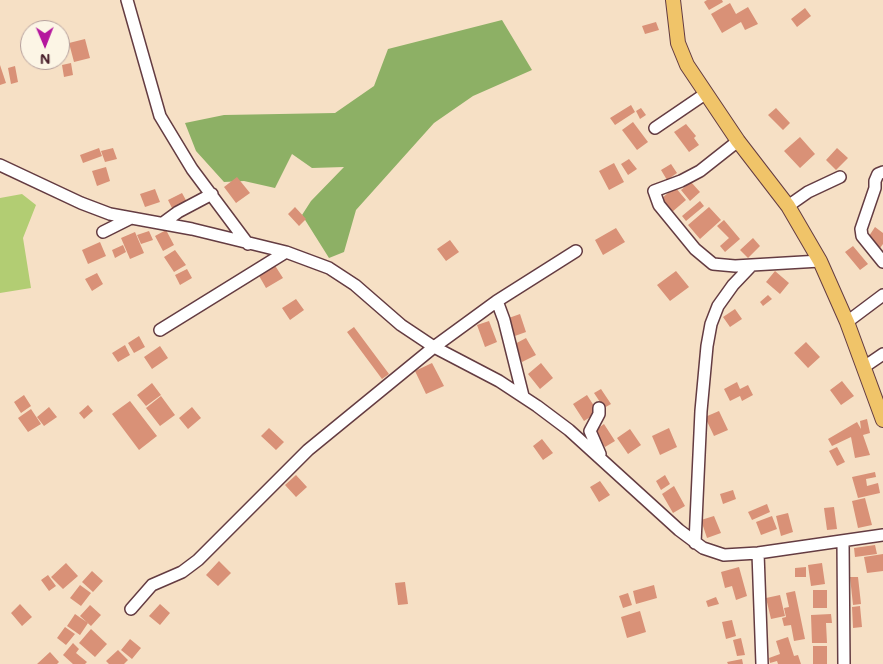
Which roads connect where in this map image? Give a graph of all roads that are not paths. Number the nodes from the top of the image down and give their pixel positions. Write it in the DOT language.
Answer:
graph roads {
  1 [pos="127,0"];
  2 [pos="673,0"];
  3 [pos="705,94"];
  4 [pos="655,128"];
  5 [pos="738,141"];
  6 [pos="0,165"];
  7 [pos="883,172"];
  8 [pos="840,177"];
  9 [pos="212,194"];
  10 [pos="788,206"];
  11 [pos="129,219"];
  12 [pos="163,223"];
  13 [pos="103,232"];
  14 [pos="248,244"];
  15 [pos="576,251"];
  16 [pos="286,252"];
  17 [pos="820,261"];
  18 [pos="883,262"];
  19 [pos="752,265"];
  20 [pos="883,295"];
  21 [pos="497,301"];
  22 [pos="847,322"];
  23 [pos="160,330"];
  24 [pos="434,347"];
  25 [pos="883,354"];
  26 [pos="864,367"];
  27 [pos="523,396"];
  28 [pos="599,408"];
  29 [pos="883,420"];
  30 [pos="603,461"];
  31 [pos="883,535"];
  32 [pos="843,541"];
  33 [pos="694,543"];
  34 [pos="758,553"];
  35 [pos="131,609"];
  36 [pos="762,664"];
  37 [pos="844,664"];
  1 -- 9 [label="street"];
  2 -- 3 [label="main road"];
  3 -- 4 [label="street"];
  3 -- 5 [label="main road"];
  5 -- 10 [label="main road"];
  5 -- 19 [label="street"];
  6 -- 11 [label="street"];
  7 -- 18 [label="street"];
  8 -- 10 [label="street"];
  9 -- 12 [label="street"];
  9 -- 14 [label="street"];
  10 -- 17 [label="main road"];
  11 -- 12 [label="street"];
  11 -- 13 [label="street"];
  12 -- 14 [label="street"];
  14 -- 16 [label="street"];
  15 -- 21 [label="street"];
  16 -- 23 [label="street"];
  16 -- 24 [label="street"];
  17 -- 19 [label="street"];
  17 -- 22 [label="main road"];
  19 -- 33 [label="street"];
  20 -- 22 [label="street"];
  21 -- 24 [label="street"];
  21 -- 27 [label="street"];
  22 -- 26 [label="main road"];
  24 -- 27 [label="street"];
  24 -- 35 [label="street"];
  25 -- 26 [label="street"];
  26 -- 29 [label="main road"];
  27 -- 30 [label="street"];
  28 -- 30 [label="street"];
  30 -- 33 [label="street"];
  31 -- 32 [label="street"];
  32 -- 34 [label="street"];
  32 -- 37 [label="street"];
  33 -- 34 [label="street"];
  34 -- 36 [label="street"];
}
